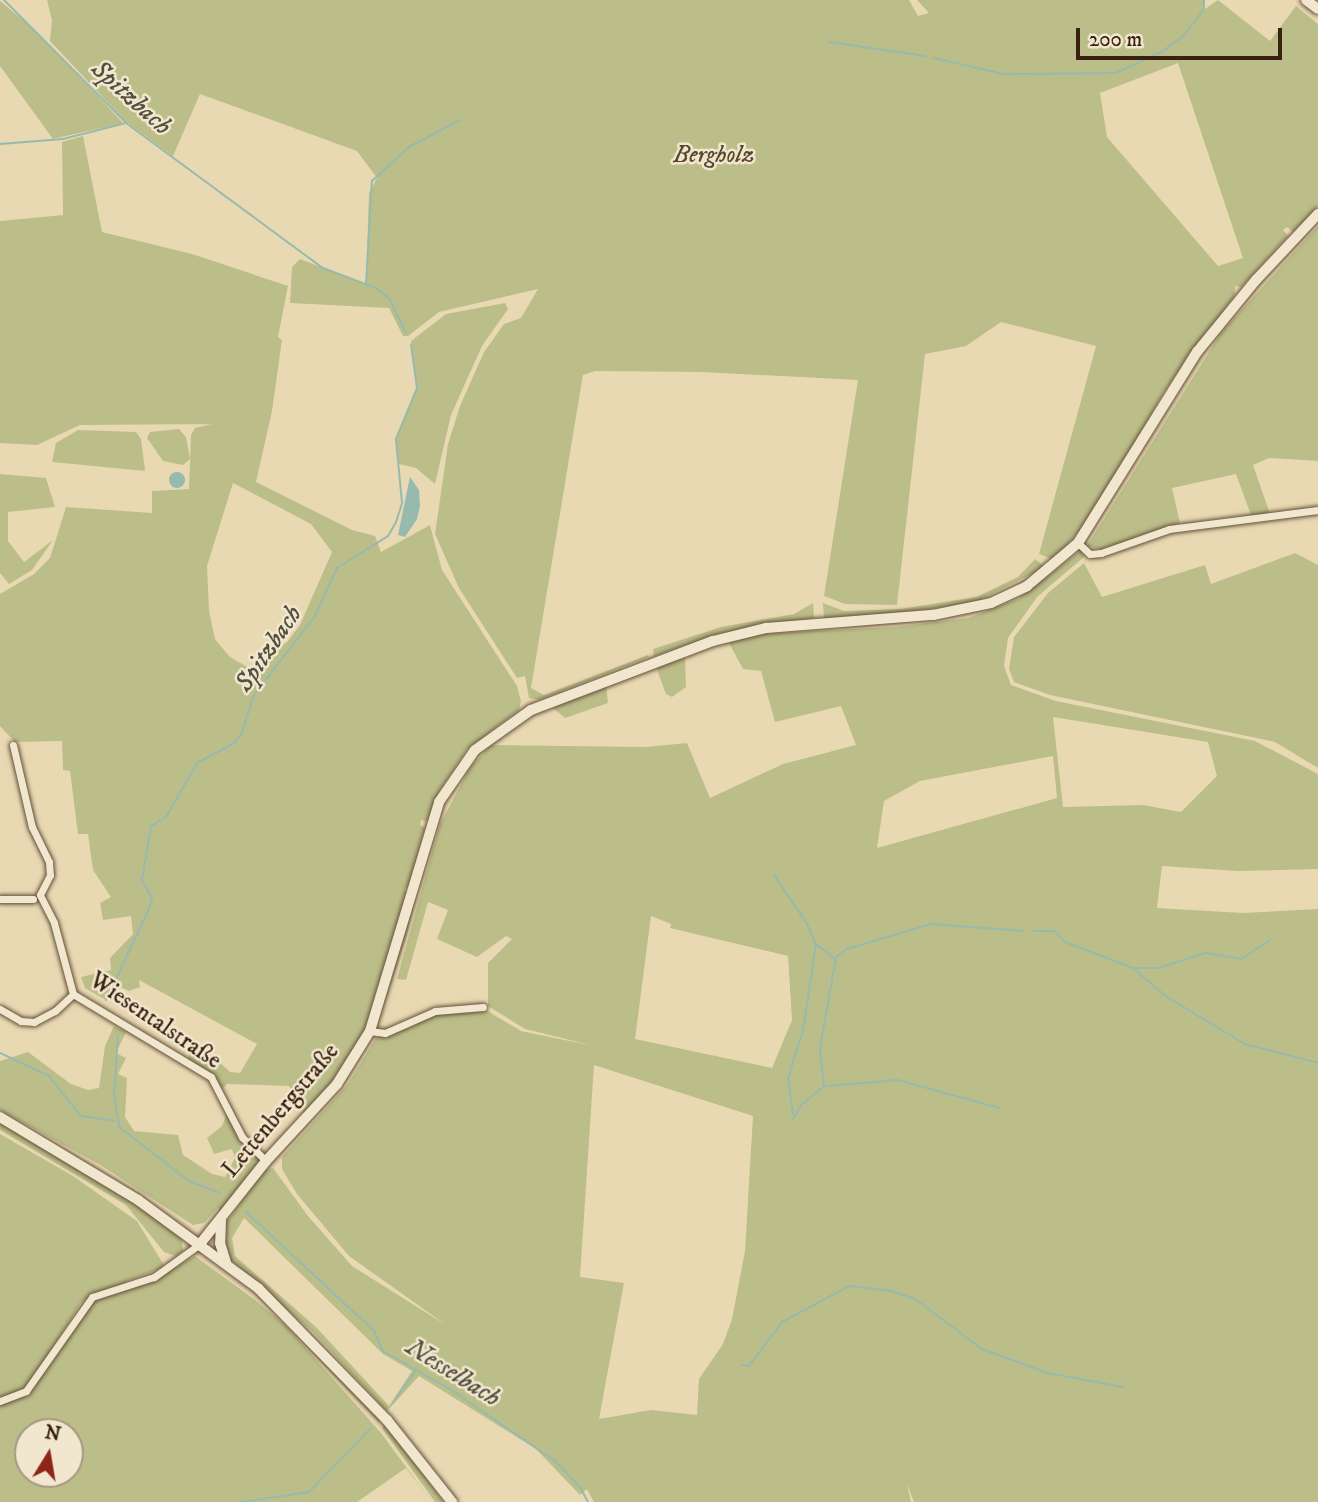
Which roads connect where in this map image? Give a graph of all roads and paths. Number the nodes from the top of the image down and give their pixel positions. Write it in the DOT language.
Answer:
graph roads {
  1 [pos="1306,0"];
  2 [pos="1318,9"];
  3 [pos="1318,214"];
  4 [pos="1318,510"];
  5 [pos="1078,543"];
  6 [pos="13,745"];
  7 [pos="0,899"];
  8 [pos="38,899"];
  9 [pos="73,994"];
  10 [pos="483,1007"];
  11 [pos="0,1009"];
  12 [pos="370,1031"];
  13 [pos="0,1117"];
  14 [pos="266,1161"];
  15 [pos="222,1216"];
  16 [pos="200,1244"];
  17 [pos="226,1264"];
  18 [pos="0,1401"];
  19 [pos="452,1502"];
  1 -- 2 [label="street"];
  3 -- 5 [label="street"];
  4 -- 5 [label="street"];
  5 -- 12 [label="street"];
  6 -- 8 [label="street"];
  7 -- 8 [label="street"];
  8 -- 9 [label="street, Wiesentalstraße"];
  9 -- 11 [label="street"];
  9 -- 14 [label="street, Wiesentalstraße"];
  10 -- 12 [label="street, Lettenbergstraße"];
  12 -- 14 [label="street, Lettenbergstraße"];
  13 -- 16 [label="street"];
  14 -- 15 [label="street, Lettenbergstraße"];
  15 -- 16 [label="street, Lettenbergstraße"];
  15 -- 17 [label="street"];
  16 -- 17 [label="street"];
  16 -- 18 [label="street"];
  17 -- 19 [label="street"];
}
